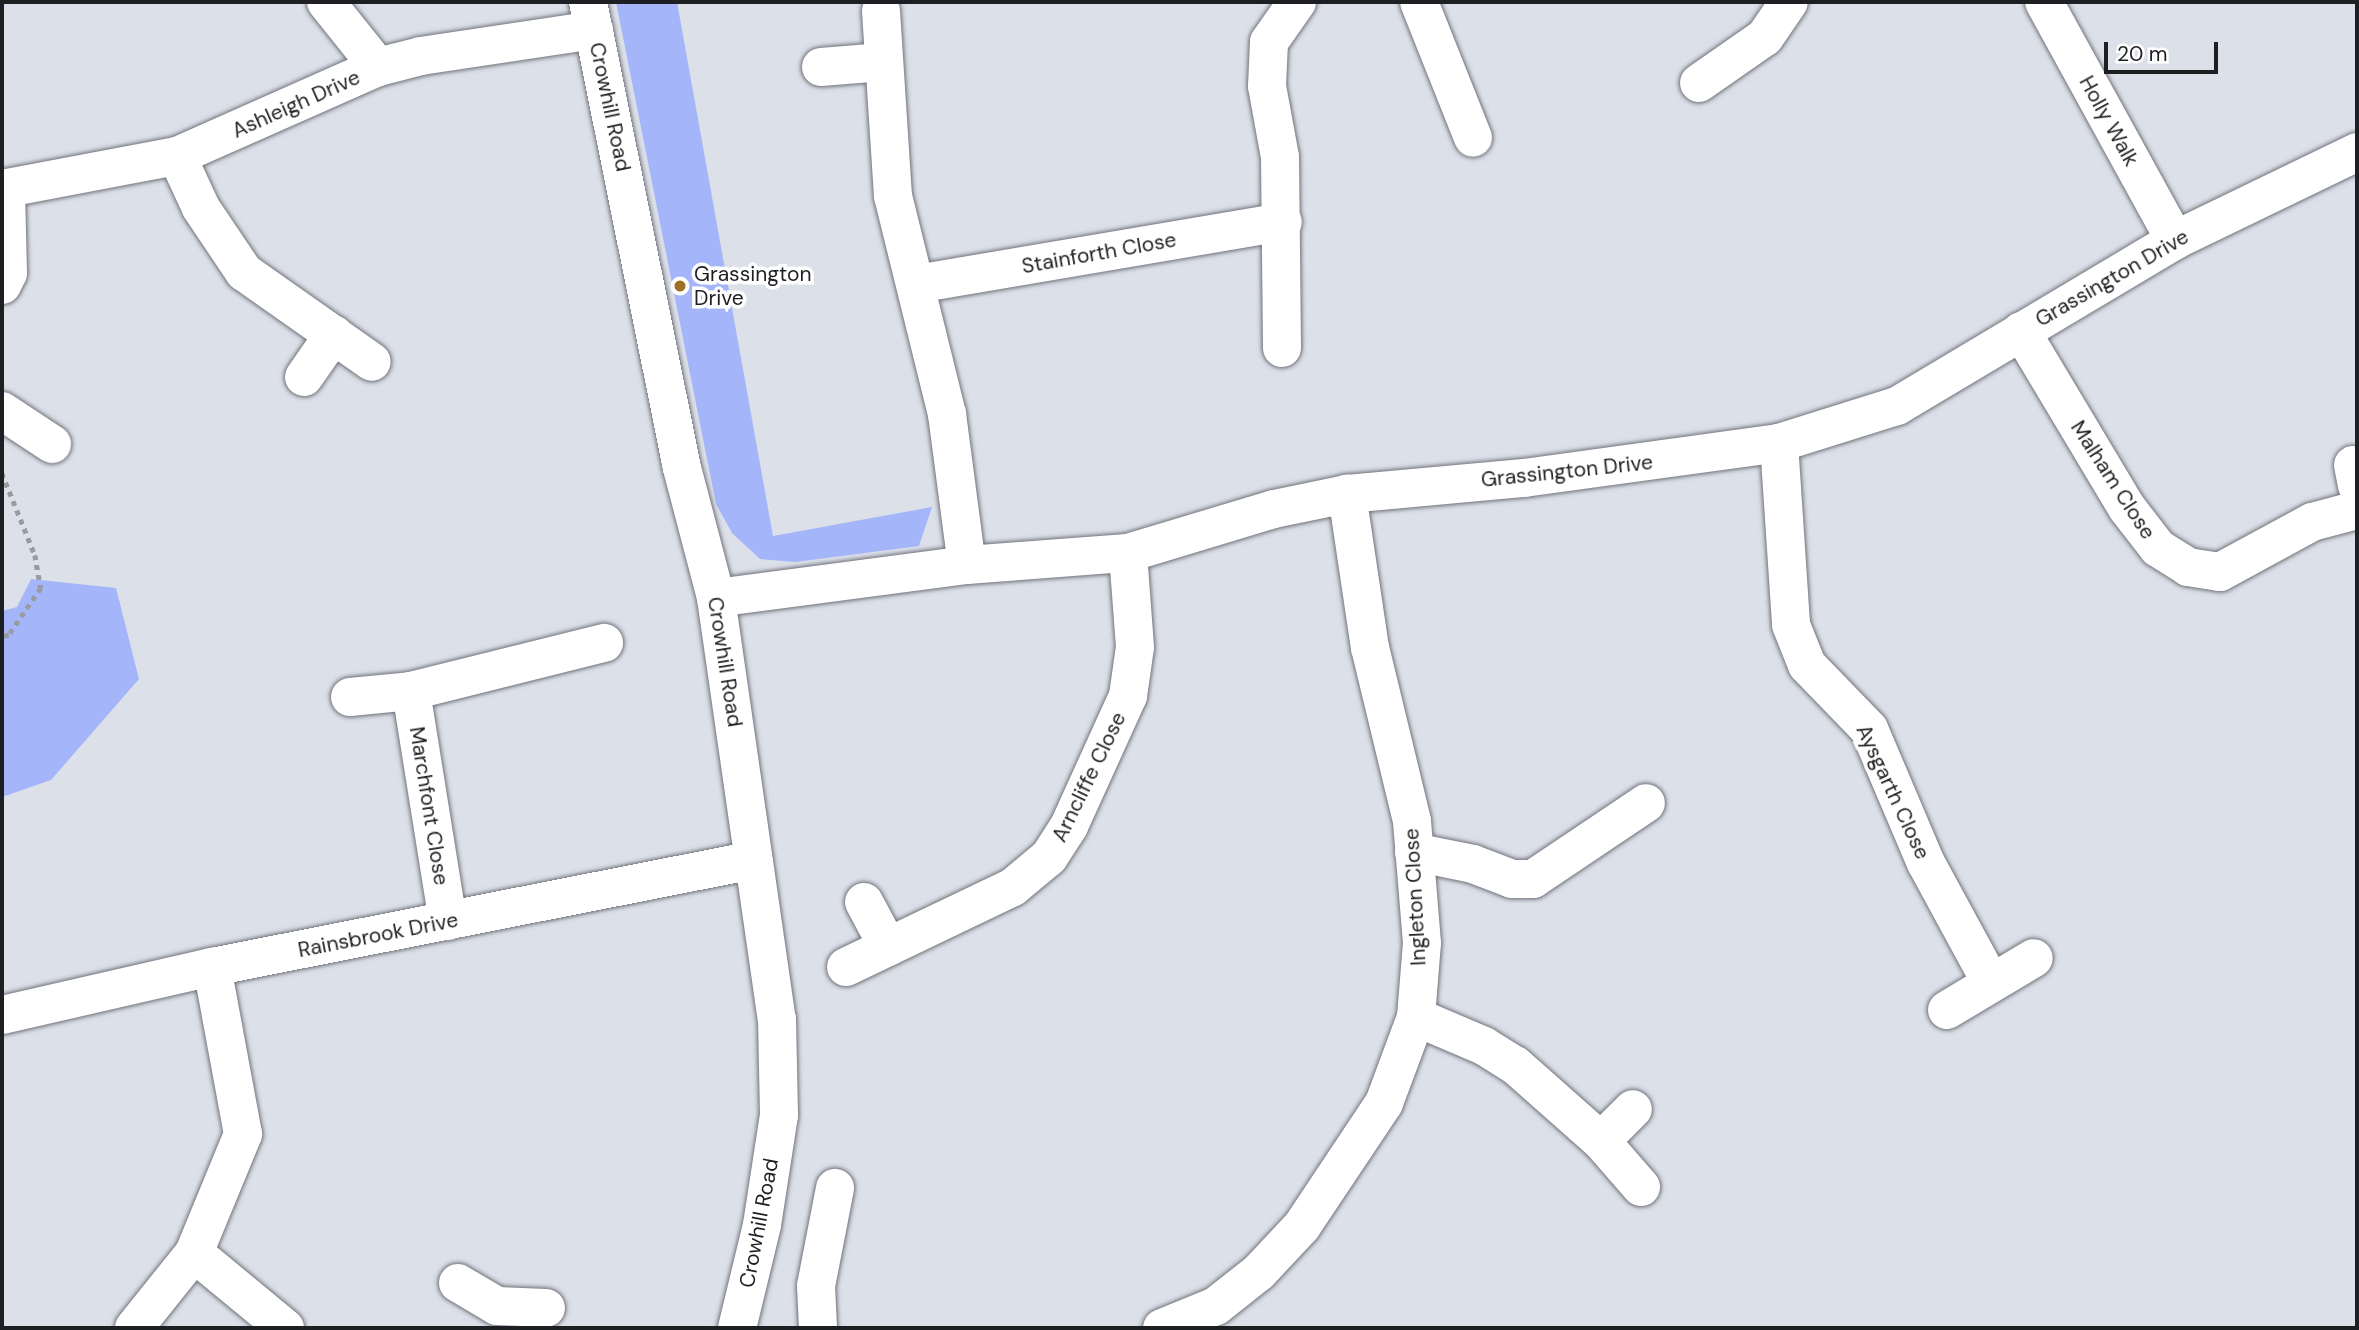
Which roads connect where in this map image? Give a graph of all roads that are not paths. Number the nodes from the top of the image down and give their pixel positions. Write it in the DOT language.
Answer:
graph roads {
  1 [pos="326,2"];
  2 [pos="1297,2"];
  3 [pos="1788,2"];
  4 [pos="2044,2"];
  5 [pos="1422,10"];
  6 [pos="881,11"];
  7 [pos="591,16"];
  8 [pos="1265,17"];
  9 [pos="883,62"];
  10 [pos="378,67"];
  11 [pos="821,67"];
  12 [pos="1699,83"];
  13 [pos="1473,138"];
  14 [pos="2357,152"];
  15 [pos="177,156"];
  16 [pos="4,189"];
  17 [pos="1283,222"];
  18 [pos="2175,240"];
  19 [pos="916,284"];
  20 [pos="2,285"];
  21 [pos="2021,331"];
  22 [pos="334,334"];
  23 [pos="1282,348"];
  24 [pos="372,362"];
  25 [pos="304,377"];
  26 [pos="6,426"];
  27 [pos="1779,443"];
  28 [pos="52,444"];
  29 [pos="1347,494"];
  30 [pos="2357,510"];
  31 [pos="1128,553"];
  32 [pos="967,565"];
  33 [pos="716,598"];
  34 [pos="604,643"];
  35 [pos="411,691"];
  36 [pos="350,696"];
  37 [pos="1646,803"];
  38 [pos="1414,852"];
  39 [pos="754,860"];
  40 [pos="864,902"];
  41 [pos="448,921"];
  42 [pos="888,947"];
  43 [pos="2034,958"];
  44 [pos="212,967"];
  45 [pos="846,967"];
  46 [pos="1990,981"];
  47 [pos="1947,1010"];
  48 [pos="2,1015"];
  49 [pos="1416,1017"];
  50 [pos="1633,1109"];
  51 [pos="1601,1142"];
  52 [pos="1641,1187"];
  53 [pos="835,1188"];
  54 [pos="194,1253"];
  55 [pos="458,1283"];
  56 [pos="546,1308"];
  57 [pos="495,1317"];
  58 [pos="134,1328"];
  59 [pos="285,1328"];
  60 [pos="737,1328"];
  61 [pos="818,1328"];
  62 [pos="1162,1328"];
  1 -- 10 [label="street"];
  2 -- 8 [label="street"];
  3 -- 12 [label="street"];
  4 -- 18 [label="street, Holly Walk"];
  5 -- 13 [label="street"];
  6 -- 9 [label="street"];
  7 -- 10 [label="street, Ashleigh Drive"];
  7 -- 33 [label="street, Crowhill Road"];
  8 -- 17 [label="street"];
  9 -- 11 [label="street"];
  9 -- 19 [label="street"];
  10 -- 15 [label="street, Ashleigh Drive"];
  14 -- 18 [label="street, Grassington Drive"];
  15 -- 16 [label="street, Ashleigh Drive"];
  15 -- 22 [label="street"];
  16 -- 20 [label="street"];
  17 -- 19 [label="street, Stainforth Close"];
  17 -- 23 [label="street"];
  18 -- 21 [label="street, Grassington Drive"];
  19 -- 32 [label="street"];
  21 -- 27 [label="street, Grassington Drive"];
  21 -- 30 [label="street, Malham Close"];
  22 -- 24 [label="street"];
  22 -- 25 [label="street"];
  26 -- 28 [label="street"];
  27 -- 29 [label="street, Grassington Drive"];
  27 -- 46 [label="street, Aysgarth Close"];
  29 -- 31 [label="street, Grassington Drive"];
  29 -- 38 [label="street, Ingleton Close"];
  31 -- 32 [label="street, Grassington Drive"];
  31 -- 42 [label="street, Arncliffe Close"];
  32 -- 33 [label="street, Grassington Drive"];
  33 -- 39 [label="street, Crowhill Road"];
  34 -- 35 [label="street"];
  35 -- 36 [label="street"];
  35 -- 41 [label="street, Marchfont Close"];
  37 -- 38 [label="street"];
  38 -- 49 [label="street, Ingleton Close"];
  39 -- 41 [label="street, Rainsbrook Drive"];
  39 -- 60 [label="street, Crowhill Road"];
  40 -- 42 [label="street"];
  41 -- 44 [label="street, Rainsbrook Drive"];
  42 -- 45 [label="street, Arncliffe Close"];
  43 -- 46 [label="street"];
  44 -- 48 [label="street, Rainsbrook Drive"];
  44 -- 54 [label="street"];
  46 -- 47 [label="street"];
  49 -- 51 [label="street"];
  49 -- 62 [label="street, Ingleton Close"];
  50 -- 51 [label="street"];
  51 -- 52 [label="street"];
  53 -- 61 [label="street"];
  54 -- 58 [label="street"];
  54 -- 59 [label="street"];
  55 -- 57 [label="street"];
  56 -- 57 [label="street"];
}
